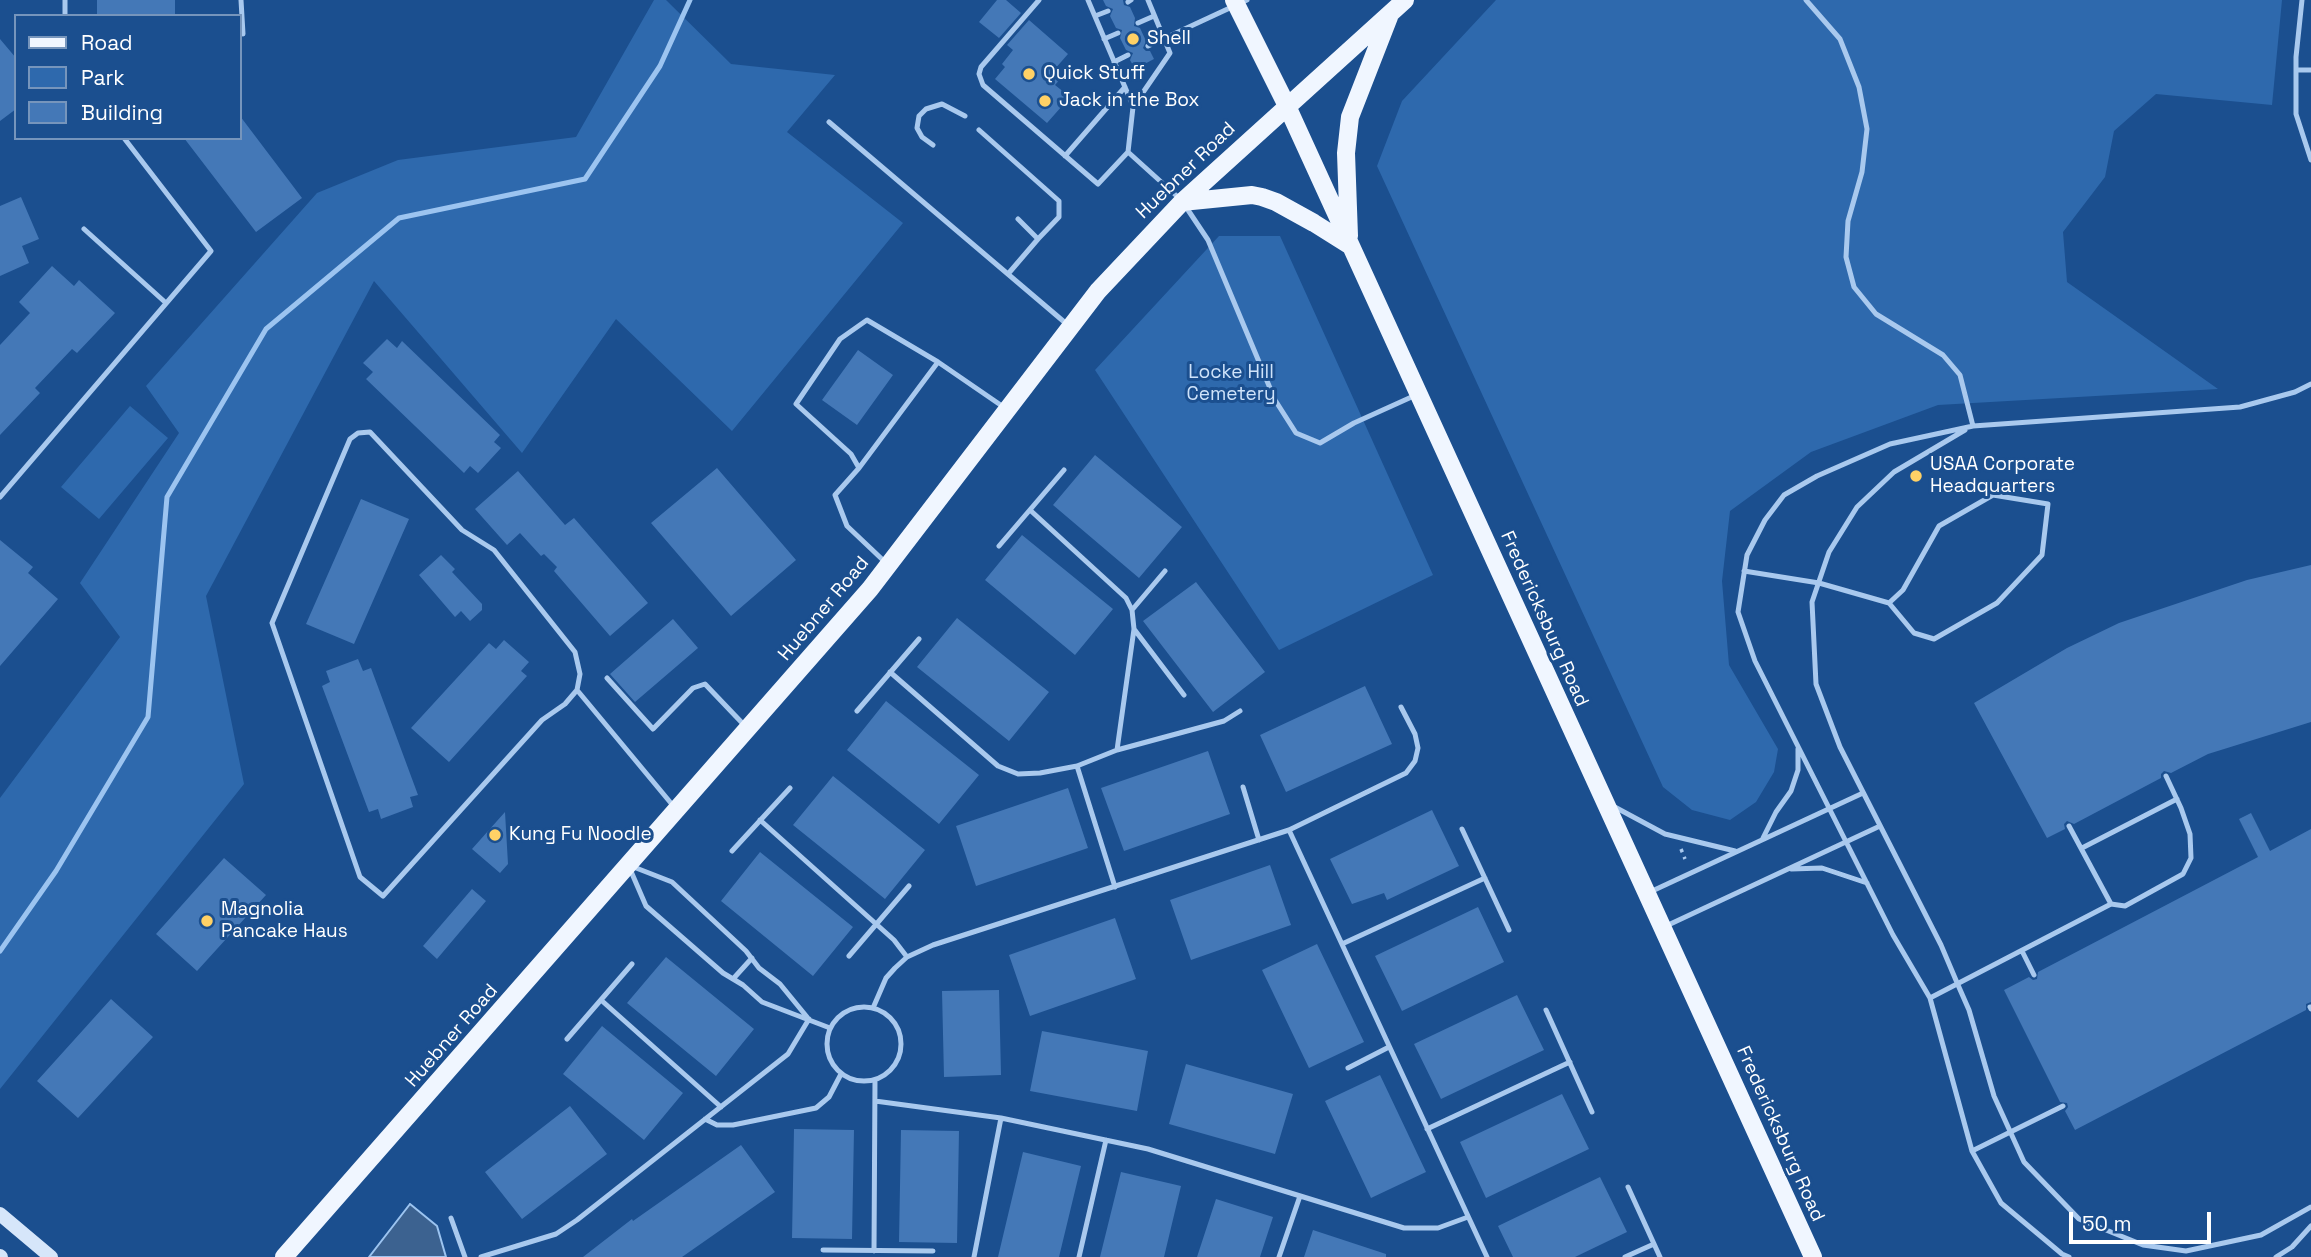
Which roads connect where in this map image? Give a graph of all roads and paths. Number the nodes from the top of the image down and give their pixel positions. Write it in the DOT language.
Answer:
graph roads {
  1 [pos="1039,0"];
  2 [pos="1088,0"];
  3 [pos="1148,0"];
  4 [pos="1405,0"];
  5 [pos="1806,0"];
  6 [pos="2302,0"];
  7 [pos="1239,2"];
  8 [pos="1389,10"];
  9 [pos="1108,11"];
  10 [pos="1094,16"];
  11 [pos="1154,16"];
  12 [pos="242,17"];
  13 [pos="1138,23"];
  14 [pos="1118,33"];
  15 [pos="243,34"];
  16 [pos="1164,38"];
  17 [pos="1104,39"];
  18 [pos="1148,46"];
  19 [pos="1128,55"];
  20 [pos="1114,62"];
  21 [pos="2297,70"];
  22 [pos="2311,70"];
  23 [pos="1125,87"];
  24 [pos="1287,106"];
  25 [pos="1133,107"];
  26 [pos="965,116"];
  27 [pos="829,122"];
  28 [pos="979,130"];
  29 [pos="126,140"];
  30 [pos="933,145"];
  31 [pos="1128,152"];
  32 [pos="1065,156"];
  33 [pos="2311,160"];
  34 [pos="1182,202"];
  35 [pos="1018,219"];
  36 [pos="84,229"];
  37 [pos="1038,239"];
  38 [pos="1349,245"];
  39 [pos="1008,274"];
  40 [pos="166,303"];
  41 [pos="1070,328"];
  42 [pos="938,362"];
  43 [pos="2311,384"];
  44 [pos="1418,394"];
  45 [pos="1007,410"];
  46 [pos="1973,426"];
  47 [pos="859,468"];
  48 [pos="1064,470"];
  49 [pos="0,481"];
  50 [pos="8,488"];
  51 [pos="0,497"];
  52 [pos="1030,510"];
  53 [pos="999,547"];
  54 [pos="888,566"];
  55 [pos="1165,571"];
  56 [pos="1744,571"];
  57 [pos="1819,583"];
  58 [pos="1889,604"];
  59 [pos="1132,610"];
  60 [pos="1135,629"];
  61 [pos="919,639"];
  62 [pos="890,672"];
  63 [pos="607,678"];
  64 [pos="577,690"];
  65 [pos="1184,695"];
  66 [pos="1401,708"];
  67 [pos="856,711"];
  68 [pos="1240,711"];
  69 [pos="748,729"];
  70 [pos="1798,746"];
  71 [pos="1117,750"];
  72 [pos="1077,766"];
  73 [pos="2166,776"];
  74 [pos="1243,787"];
  75 [pos="790,788"];
  76 [pos="1863,793"];
  77 [pos="2176,799"];
  78 [pos="1605,802"];
  79 [pos="1829,808"];
  80 [pos="677,810"];
  81 [pos="760,820"];
  82 [pos="1880,826"];
  83 [pos="2069,826"];
  84 [pos="1462,829"];
  85 [pos="1289,830"];
  86 [pos="1763,838"];
  87 [pos="1259,840"];
  88 [pos="1846,841"];
  89 [pos="1681,848"];
  90 [pos="2081,848"];
  91 [pos="732,851"];
  92 [pos="1735,851"];
  93 [pos="1676,858"];
  94 [pos="629,866"];
  95 [pos="1788,869"];
  96 [pos="1485,878"];
  97 [pos="1867,884"];
  98 [pos="909,886"];
  99 [pos="1115,887"];
  100 [pos="1647,894"];
  101 [pos="2111,904"];
  102 [pos="877,924"];
  103 [pos="1663,928"];
  104 [pos="1509,930"];
  105 [pos="1342,944"];
  106 [pos="2022,951"];
  107 [pos="849,956"];
  108 [pos="907,957"];
  109 [pos="752,958"];
  110 [pos="632,964"];
  111 [pos="2034,975"];
  112 [pos="733,979"];
  113 [pos="1958,985"];
  114 [pos="1930,998"];
  115 [pos="601,1000"];
  116 [pos="873,1008"];
  117 [pos="1546,1010"];
  118 [pos="809,1019"];
  119 [pos="830,1028"];
  120 [pos="567,1039"];
  121 [pos="1389,1047"];
  122 [pos="1570,1062"];
  123 [pos="1348,1068"];
  124 [pos="841,1074"];
  125 [pos="875,1080"];
  126 [pos="875,1101"];
  127 [pos="721,1107"];
  128 [pos="2063,1107"];
  129 [pos="1592,1112"];
  130 [pos="1001,1118"];
  131 [pos="705,1119"];
  132 [pos="1427,1129"];
  133 [pos="2011,1133"];
  134 [pos="1106,1140"];
  135 [pos="1972,1151"];
  136 [pos="1628,1187"];
  137 [pos="1300,1196"];
  138 [pos="2311,1207"];
  139 [pos="0,1214"];
  140 [pos="1468,1217"];
  141 [pos="451,1218"];
  142 [pos="2311,1226"];
  143 [pos="1654,1244"];
  144 [pos="823,1250"];
  145 [pos="874,1251"];
  146 [pos="933,1251"];
  147 [pos="51,1257"];
  148 [pos="284,1257"];
  149 [pos="465,1257"];
  150 [pos="481,1257"];
  151 [pos="974,1257"];
  152 [pos="1079,1257"];
  153 [pos="1279,1257"];
  154 [pos="1487,1257"];
  155 [pos="1625,1257"];
  156 [pos="1660,1257"];
  157 [pos="1813,1257"];
  158 [pos="2069,1257"];
  159 [pos="2276,1257"];
  1 -- 32 [label="lane"];
  2 -- 10 [label="lane"];
  3 -- 11 [label="lane"];
  4 -- 8 [label="main road, Huebner Road"];
  5 -- 46 [label="lane"];
  6 -- 21 [label="lane"];
  7 -- 16 [label="lane"];
  7 -- 24 [label="main road, Fredericksburg Road"];
  8 -- 24 [label="main road, Huebner Road"];
  8 -- 38 [label="main road"];
  9 -- 10 [label="lane"];
  10 -- 17 [label="lane"];
  11 -- 13 [label="lane"];
  11 -- 16 [label="lane"];
  12 -- 15 [label="lane"];
  14 -- 17 [label="lane"];
  16 -- 18 [label="lane"];
  16 -- 25 [label="lane"];
  17 -- 20 [label="lane"];
  19 -- 20 [label="lane"];
  20 -- 23 [label="lane"];
  21 -- 22 [label="lane"];
  21 -- 33 [label="lane"];
  23 -- 25 [label="lane"];
  23 -- 32 [label="lane"];
  24 -- 34 [label="main road, Huebner Road"];
  24 -- 38 [label="main road, Fredericksburg Road"];
  25 -- 31 [label="lane"];
  26 -- 30 [label="lane"];
  27 -- 39 [label="lane"];
  28 -- 37 [label="lane"];
  29 -- 40 [label="lane"];
  31 -- 32 [label="lane"];
  31 -- 34 [label="lane"];
  34 -- 38 [label="main road"];
  34 -- 41 [label="main road, Huebner Road"];
  34 -- 44 [label="lane"];
  35 -- 37 [label="lane"];
  36 -- 40 [label="lane"];
  37 -- 39 [label="lane"];
  38 -- 44 [label="main road, Fredericksburg Road"];
  39 -- 41 [label="lane"];
  40 -- 50 [label="lane"];
  41 -- 45 [label="main road, Huebner Road"];
  42 -- 45 [label="lane"];
  42 -- 47 [label="lane"];
  42 -- 47 [label="lane"];
  43 -- 46 [label="lane"];
  44 -- 78 [label="main road, Fredericksburg Road"];
  45 -- 54 [label="main road, Huebner Road"];
  46 -- 56 [label="lane"];
  46 -- 57 [label="lane"];
  47 -- 54 [label="lane"];
  48 -- 52 [label="lane"];
  49 -- 50 [label="lane"];
  50 -- 51 [label="lane"];
  52 -- 53 [label="lane"];
  52 -- 59 [label="lane"];
  54 -- 69 [label="main road, Huebner Road"];
  55 -- 59 [label="lane"];
  56 -- 57 [label="lane"];
  56 -- 70 [label="lane"];
  57 -- 58 [label="lane"];
  57 -- 76 [label="lane"];
  58 -- 58 [label="lane"];
  59 -- 60 [label="lane"];
  60 -- 65 [label="lane"];
  60 -- 71 [label="lane"];
  61 -- 62 [label="lane"];
  62 -- 67 [label="lane"];
  62 -- 72 [label="lane"];
  63 -- 69 [label="lane"];
  64 -- 64 [label="lane"];
  64 -- 80 [label="lane"];
  66 -- 85 [label="lane"];
  68 -- 71 [label="lane"];
  69 -- 80 [label="main road, Huebner Road"];
  70 -- 79 [label="lane"];
  70 -- 86 [label="lane"];
  71 -- 72 [label="lane"];
  72 -- 99 [label="lane"];
  73 -- 77 [label="lane"];
  74 -- 87 [label="lane"];
  75 -- 81 [label="lane"];
  76 -- 79 [label="lane"];
  76 -- 82 [label="lane"];
  77 -- 90 [label="lane"];
  77 -- 101 [label="lane"];
  78 -- 92 [label="lane"];
  78 -- 100 [label="main road, Fredericksburg Road"];
  79 -- 86 [label="lane"];
  79 -- 88 [label="lane"];
  80 -- 94 [label="main road, Huebner Road"];
  81 -- 91 [label="lane"];
  81 -- 102 [label="lane"];
  82 -- 88 [label="lane"];
  82 -- 113 [label="lane"];
  83 -- 90 [label="lane"];
  84 -- 96 [label="lane"];
  85 -- 87 [label="lane"];
  85 -- 105 [label="lane"];
  86 -- 92 [label="lane"];
  87 -- 99 [label="lane"];
  88 -- 95 [label="lane"];
  88 -- 97 [label="lane"];
  89 -- 93 [label="path"];
  90 -- 101 [label="lane"];
  92 -- 100 [label="lane"];
  94 -- 109 [label="lane"];
  94 -- 112 [label="lane"];
  94 -- 148 [label="main road, Huebner Road"];
  95 -- 97 [label="lane"];
  95 -- 103 [label="lane"];
  96 -- 104 [label="lane"];
  96 -- 105 [label="lane"];
  97 -- 114 [label="lane"];
  98 -- 102 [label="lane"];
  99 -- 108 [label="lane"];
  100 -- 103 [label="main road, Fredericksburg Road"];
  101 -- 106 [label="lane"];
  102 -- 107 [label="lane"];
  102 -- 108 [label="lane"];
  103 -- 157 [label="main road, Fredericksburg Road"];
  105 -- 121 [label="lane"];
  106 -- 111 [label="lane"];
  106 -- 113 [label="lane"];
  108 -- 116 [label="lane"];
  109 -- 112 [label="lane"];
  109 -- 118 [label="lane"];
  110 -- 115 [label="lane"];
  112 -- 118 [label="lane"];
  113 -- 114 [label="lane"];
  113 -- 133 [label="lane"];
  114 -- 135 [label="lane"];
  115 -- 120 [label="lane"];
  115 -- 127 [label="lane"];
  116 -- 119 [label="lane"];
  116 -- 125 [label="lane"];
  117 -- 122 [label="lane"];
  118 -- 119 [label="lane"];
  118 -- 127 [label="lane"];
  119 -- 124 [label="lane"];
  121 -- 123 [label="lane"];
  121 -- 132 [label="lane"];
  122 -- 129 [label="lane"];
  122 -- 132 [label="lane"];
  124 -- 125 [label="lane"];
  124 -- 131 [label="lane"];
  125 -- 126 [label="lane"];
  126 -- 130 [label="lane"];
  126 -- 145 [label="lane"];
  127 -- 131 [label="lane"];
  128 -- 133 [label="lane"];
  130 -- 134 [label="lane"];
  130 -- 151 [label="lane"];
  131 -- 150 [label="lane"];
  132 -- 140 [label="lane"];
  133 -- 135 [label="lane"];
  133 -- 138 [label="lane"];
  134 -- 137 [label="lane"];
  134 -- 152 [label="lane"];
  135 -- 158 [label="lane"];
  136 -- 143 [label="lane"];
  137 -- 140 [label="lane"];
  137 -- 153 [label="lane"];
  139 -- 147 [label="main road"];
  140 -- 154 [label="lane"];
  141 -- 149 [label="lane"];
  142 -- 159 [label="lane"];
  143 -- 155 [label="lane"];
  143 -- 156 [label="lane"];
  144 -- 145 [label="lane"];
  145 -- 146 [label="lane"];
}
